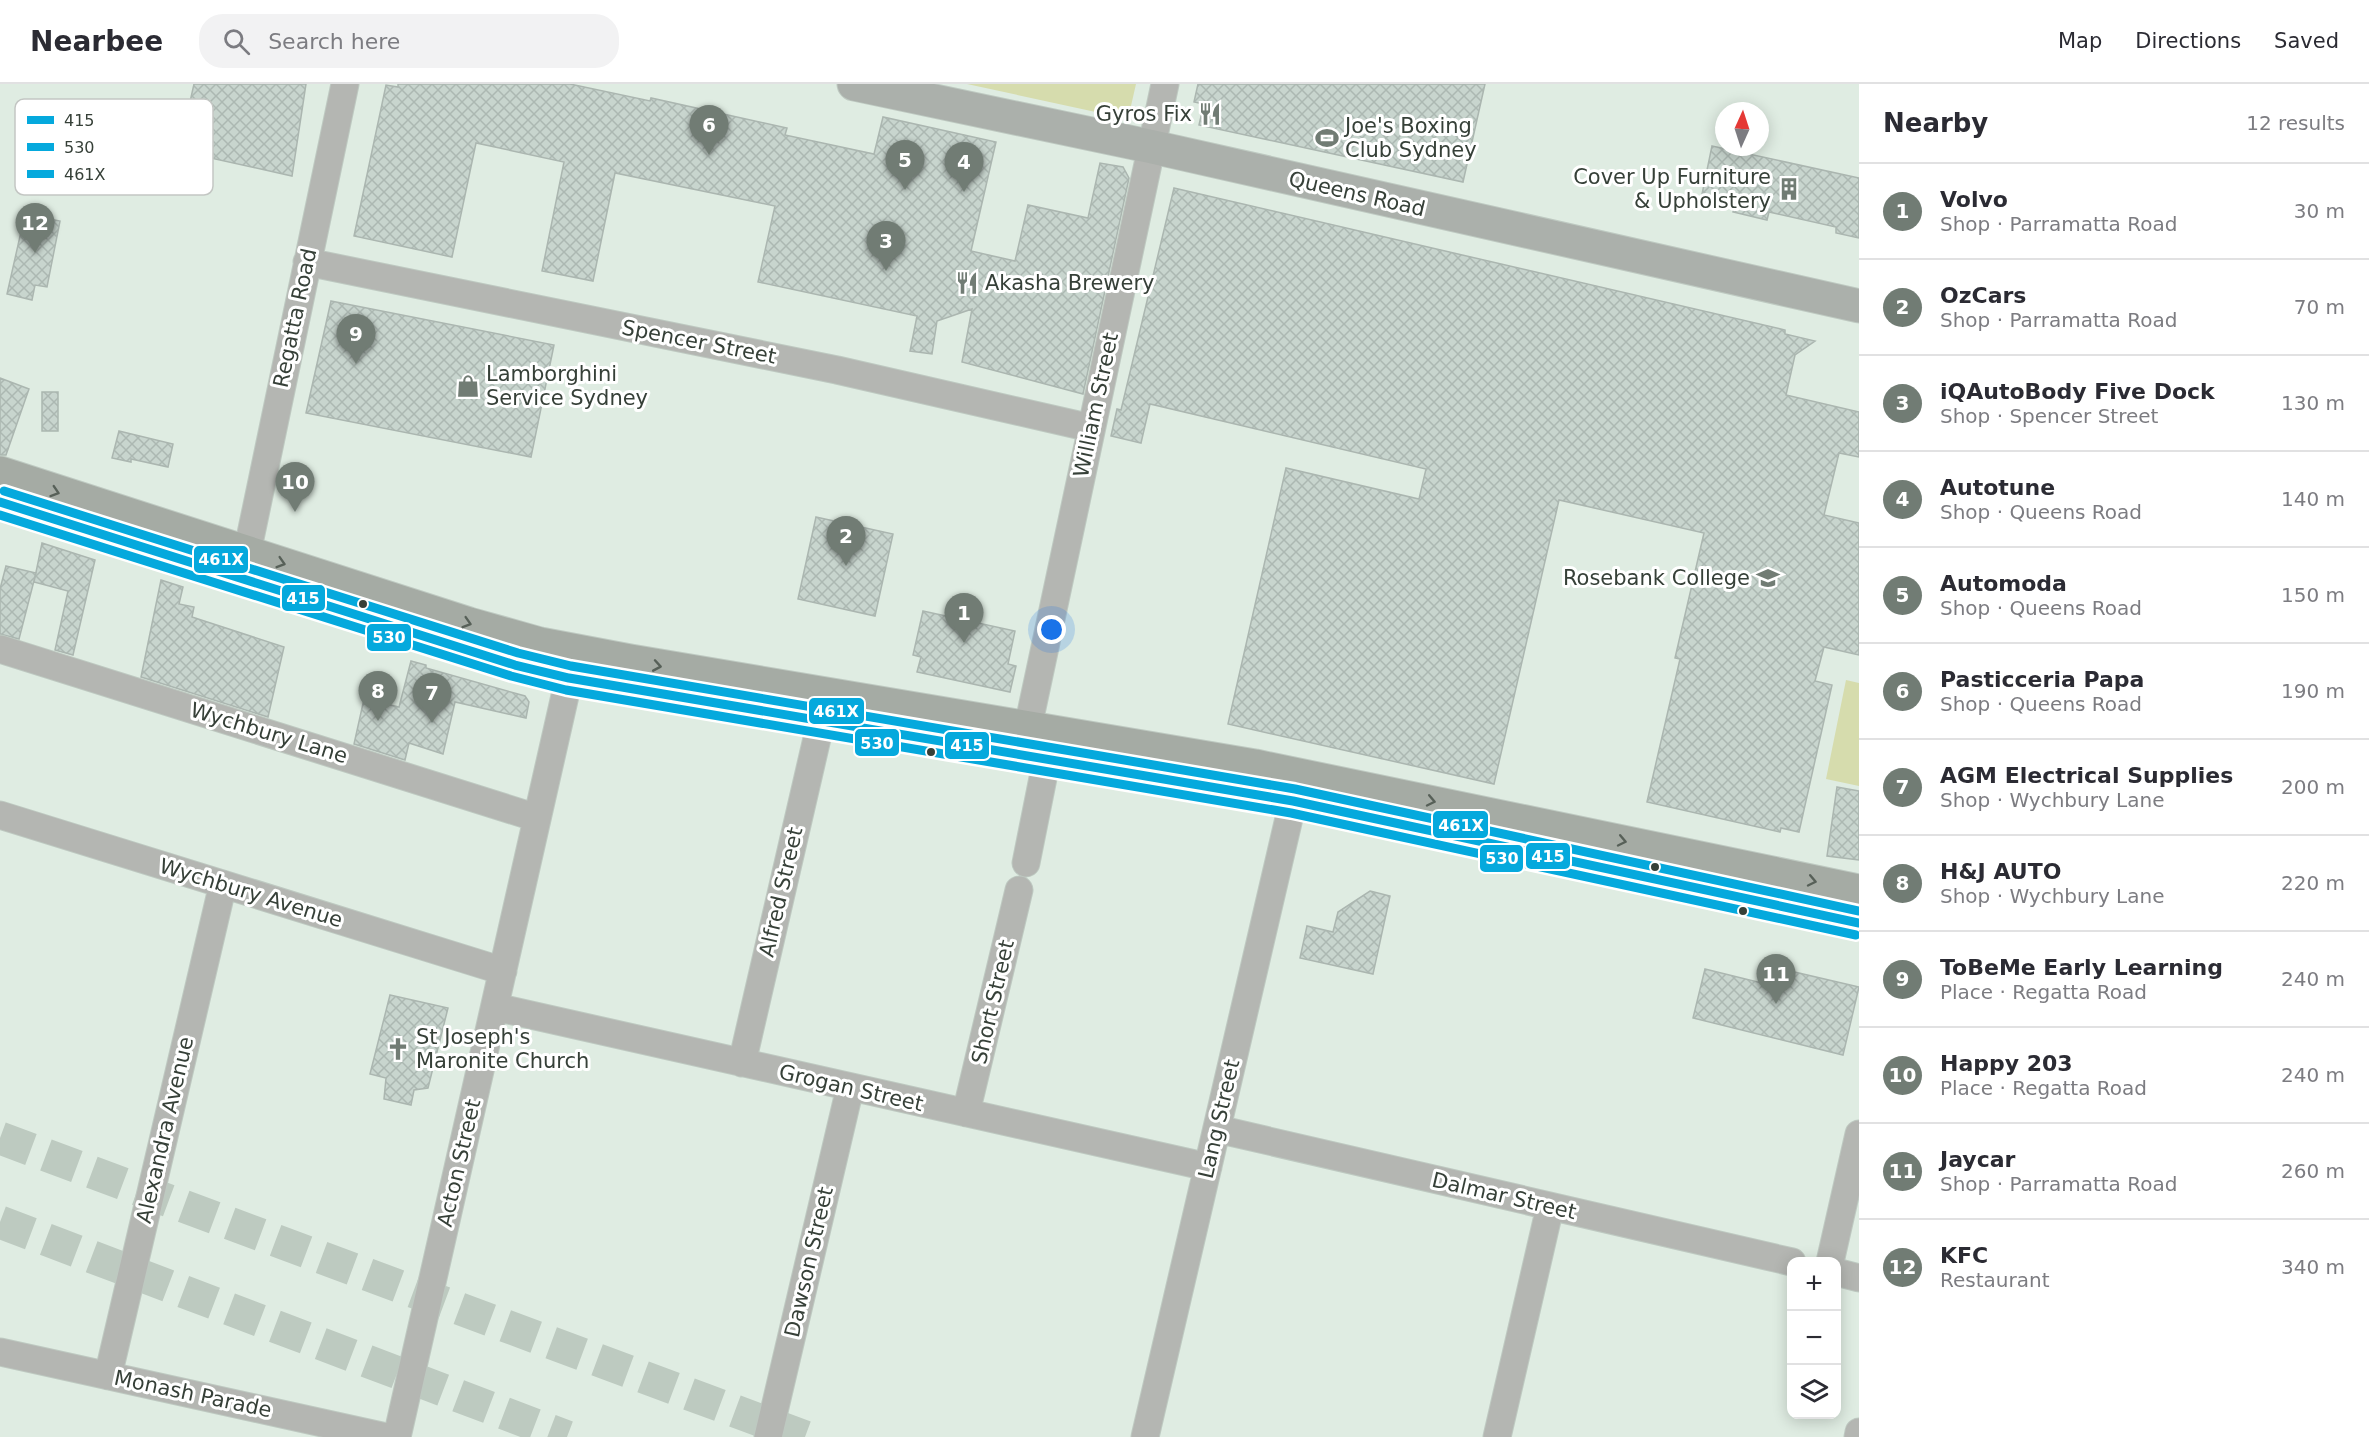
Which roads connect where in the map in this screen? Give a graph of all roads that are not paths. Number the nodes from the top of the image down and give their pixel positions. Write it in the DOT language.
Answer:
graph roads {
  1 [pos="345,84"];
  2 [pos="854,84"];
  3 [pos="1165,84"];
  4 [pos="1153,147"];
  5 [pos="306,262"];
  6 [pos="1859,306"];
  7 [pos="1091,428"];
  8 [pos="0,473"];
  9 [pos="0,502"];
  10 [pos="247,553"];
  11 [pos="0,649"];
  12 [pos="569,678"];
  13 [pos="821,721"];
  14 [pos="1028,727"];
  15 [pos="1047,758"];
  16 [pos="1293,801"];
  17 [pos="0,814"];
  18 [pos="537,818"];
  19 [pos="1026,863"];
  20 [pos="223,884"];
  21 [pos="1019,890"];
  22 [pos="1859,891"];
  23 [pos="1859,923"];
  24 [pos="503,971"];
  25 [pos="495,1007"];
  26 [pos="742,1063"];
  27 [pos="850,1088"];
  28 [pos="966,1113"];
  29 [pos="1217,1129"];
  30 [pos="1859,1134"];
  31 [pos="1208,1167"];
  32 [pos="1551,1207"];
  33 [pos="1831,1257"];
  34 [pos="1787,1261"];
  35 [pos="1841,1273"];
  36 [pos="1859,1278"];
  37 [pos="0,1352"];
  38 [pos="108,1376"];
  39 [pos="1859,1432"];
  40 [pos="386,1437"];
  41 [pos="398,1437"];
  42 [pos="768,1437"];
  43 [pos="1145,1437"];
  44 [pos="1497,1437"];
  45 [pos="1858,1437"];
  1 -- 5 [label="street, Regatta Road"];
  2 -- 4 [label="main road, Queens Road"];
  3 -- 4 [label="street, William Street"];
  4 -- 6 [label="main road, Queens Road"];
  4 -- 7 [label="street, William Street"];
  5 -- 7 [label="street, Spencer Street"];
  5 -- 10 [label="street, Regatta Road"];
  7 -- 14 [label="street, William Street"];
  8 -- 10 [label="highway, one-way"];
  9 -- 12 [label="highway"];
  10 -- 14 [label="highway, one-way"];
  11 -- 18 [label="street, Wychbury Lane"];
  12 -- 13 [label="highway"];
  12 -- 18 [label="street, Acton Street"];
  13 -- 15 [label="highway"];
  13 -- 26 [label="street, Alfred Street"];
  14 -- 22 [label="highway, one-way"];
  15 -- 16 [label="highway"];
  15 -- 19 [label="street"];
  16 -- 23 [label="highway"];
  16 -- 29 [label="street, Lang Street"];
  17 -- 20 [label="street, Wychbury Avenue"];
  18 -- 24 [label="street, Acton Street"];
  20 -- 24 [label="street, Wychbury Avenue"];
  20 -- 38 [label="street, Alexandra Avenue"];
  21 -- 28 [label="street, Short Street"];
  24 -- 25 [label="street, Acton Street"];
  25 -- 26 [label="street, Grogan Street"];
  25 -- 41 [label="street, Acton Street"];
  26 -- 27 [label="street, Grogan Street"];
  27 -- 28 [label="street, Grogan Street"];
  27 -- 42 [label="street, Dawson Street"];
  28 -- 31 [label="street, Grogan Street"];
  29 -- 31 [label="street, Lang Street"];
  29 -- 32 [label="street, Dalmar Street"];
  30 -- 33 [label="street"];
  31 -- 43 [label="street, Lang Street"];
  32 -- 34 [label="street, Dalmar Street"];
  32 -- 44 [label="street"];
  35 -- 36 [label="street"];
  37 -- 38 [label="street, Monash Parade"];
  38 -- 40 [label="street, Monash Parade"];
  39 -- 45 [label="street"];
}
